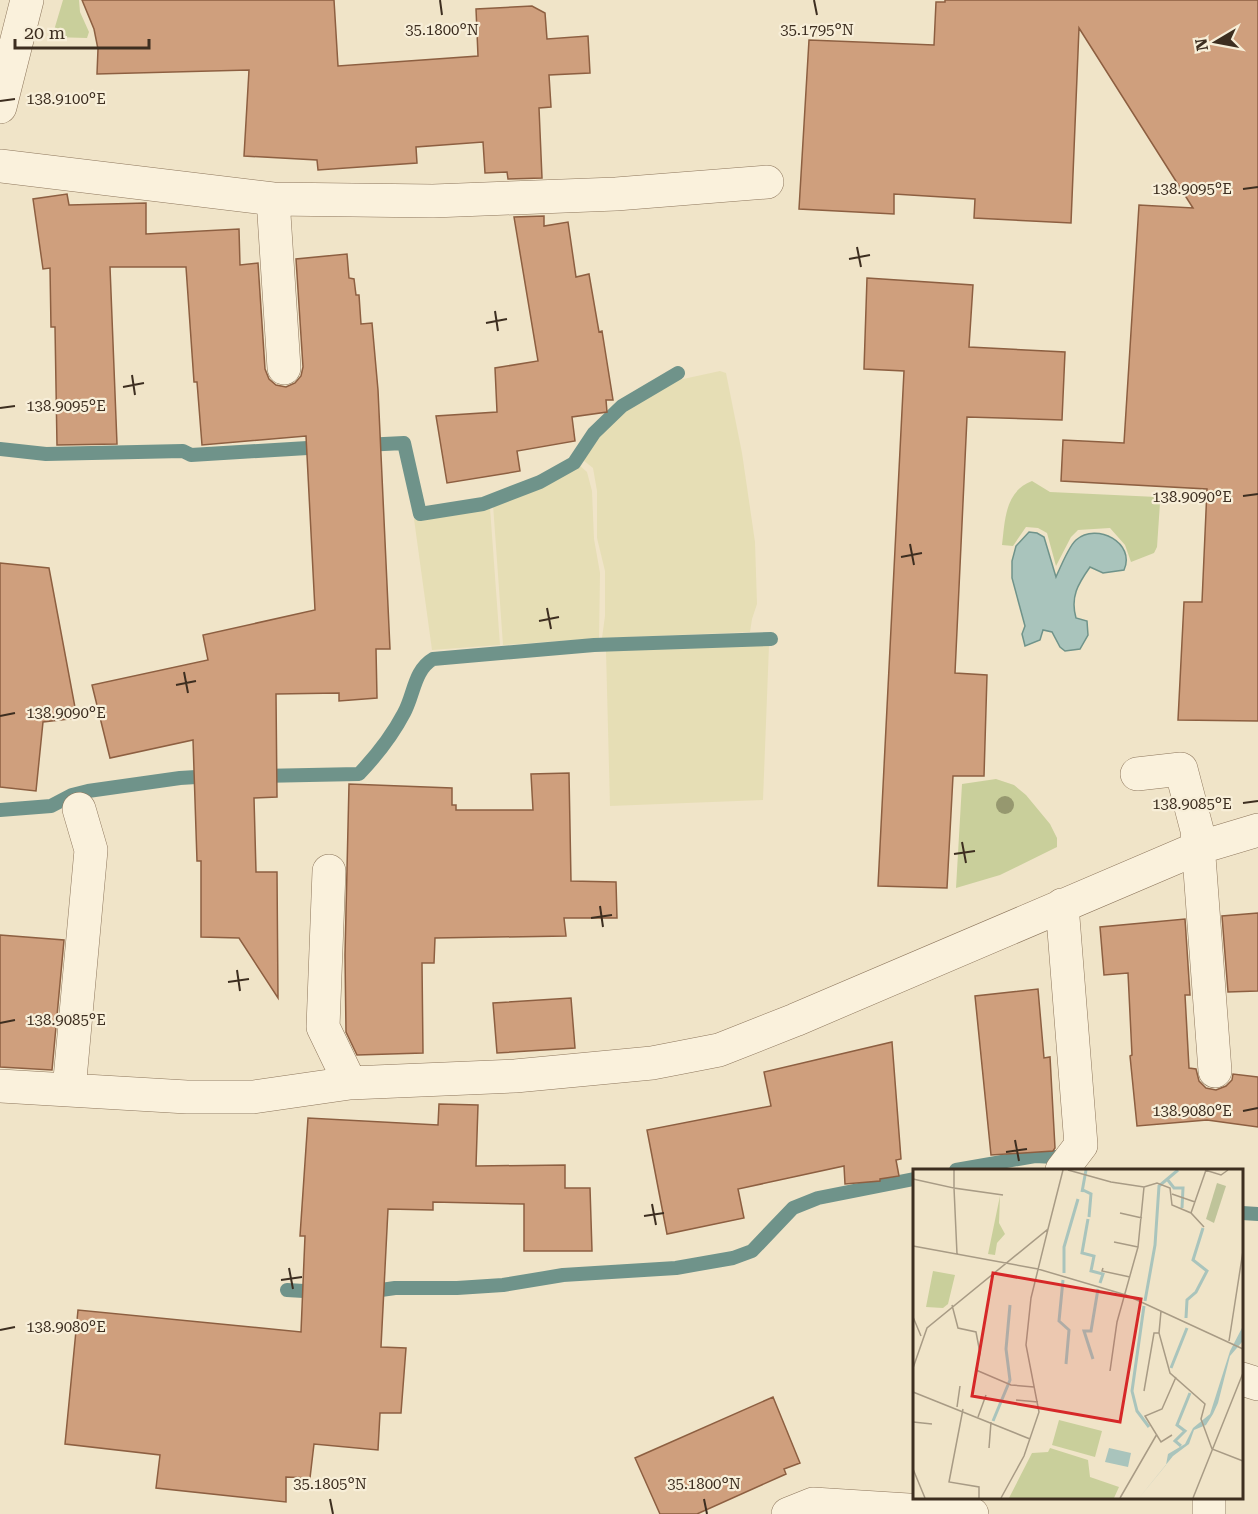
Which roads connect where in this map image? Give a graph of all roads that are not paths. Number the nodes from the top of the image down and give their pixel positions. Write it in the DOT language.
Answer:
graph roads {
  1 [pos="27,0"];
  2 [pos="0,107"];
  3 [pos="0,166"];
  4 [pos="767,182"];
  5 [pos="273,199"];
  6 [pos="284,368"];
  7 [pos="1137,774"];
  8 [pos="79,809"];
  9 [pos="1258,830"];
  10 [pos="1198,848"];
  11 [pos="328,871"];
  12 [pos="1062,905"];
  13 [pos="1215,1071"];
  14 [pos="350,1083"];
  15 [pos="0,1086"];
  16 [pos="69,1090"];
  17 [pos="1063,1169"];
  18 [pos="1243,1380"];
  19 [pos="1258,1384"];
  20 [pos="991,1499"];
  21 [pos="788,1514"];
  22 [pos="972,1514"];
  23 [pos="988,1514"];
  1 -- 2 [label="street"];
  3 -- 5 [label="street"];
  4 -- 5 [label="street"];
  5 -- 6 [label="street"];
  7 -- 10 [label="street"];
  8 -- 16 [label="street"];
  9 -- 10 [label="street"];
  10 -- 12 [label="street"];
  10 -- 13 [label="street"];
  11 -- 14 [label="street"];
  12 -- 14 [label="street"];
  12 -- 17 [label="street"];
  14 -- 16 [label="street"];
  15 -- 16 [label="street"];
  18 -- 19 [label="street"];
  20 -- 23 [label="street"];
  21 -- 22 [label="street"];
}
